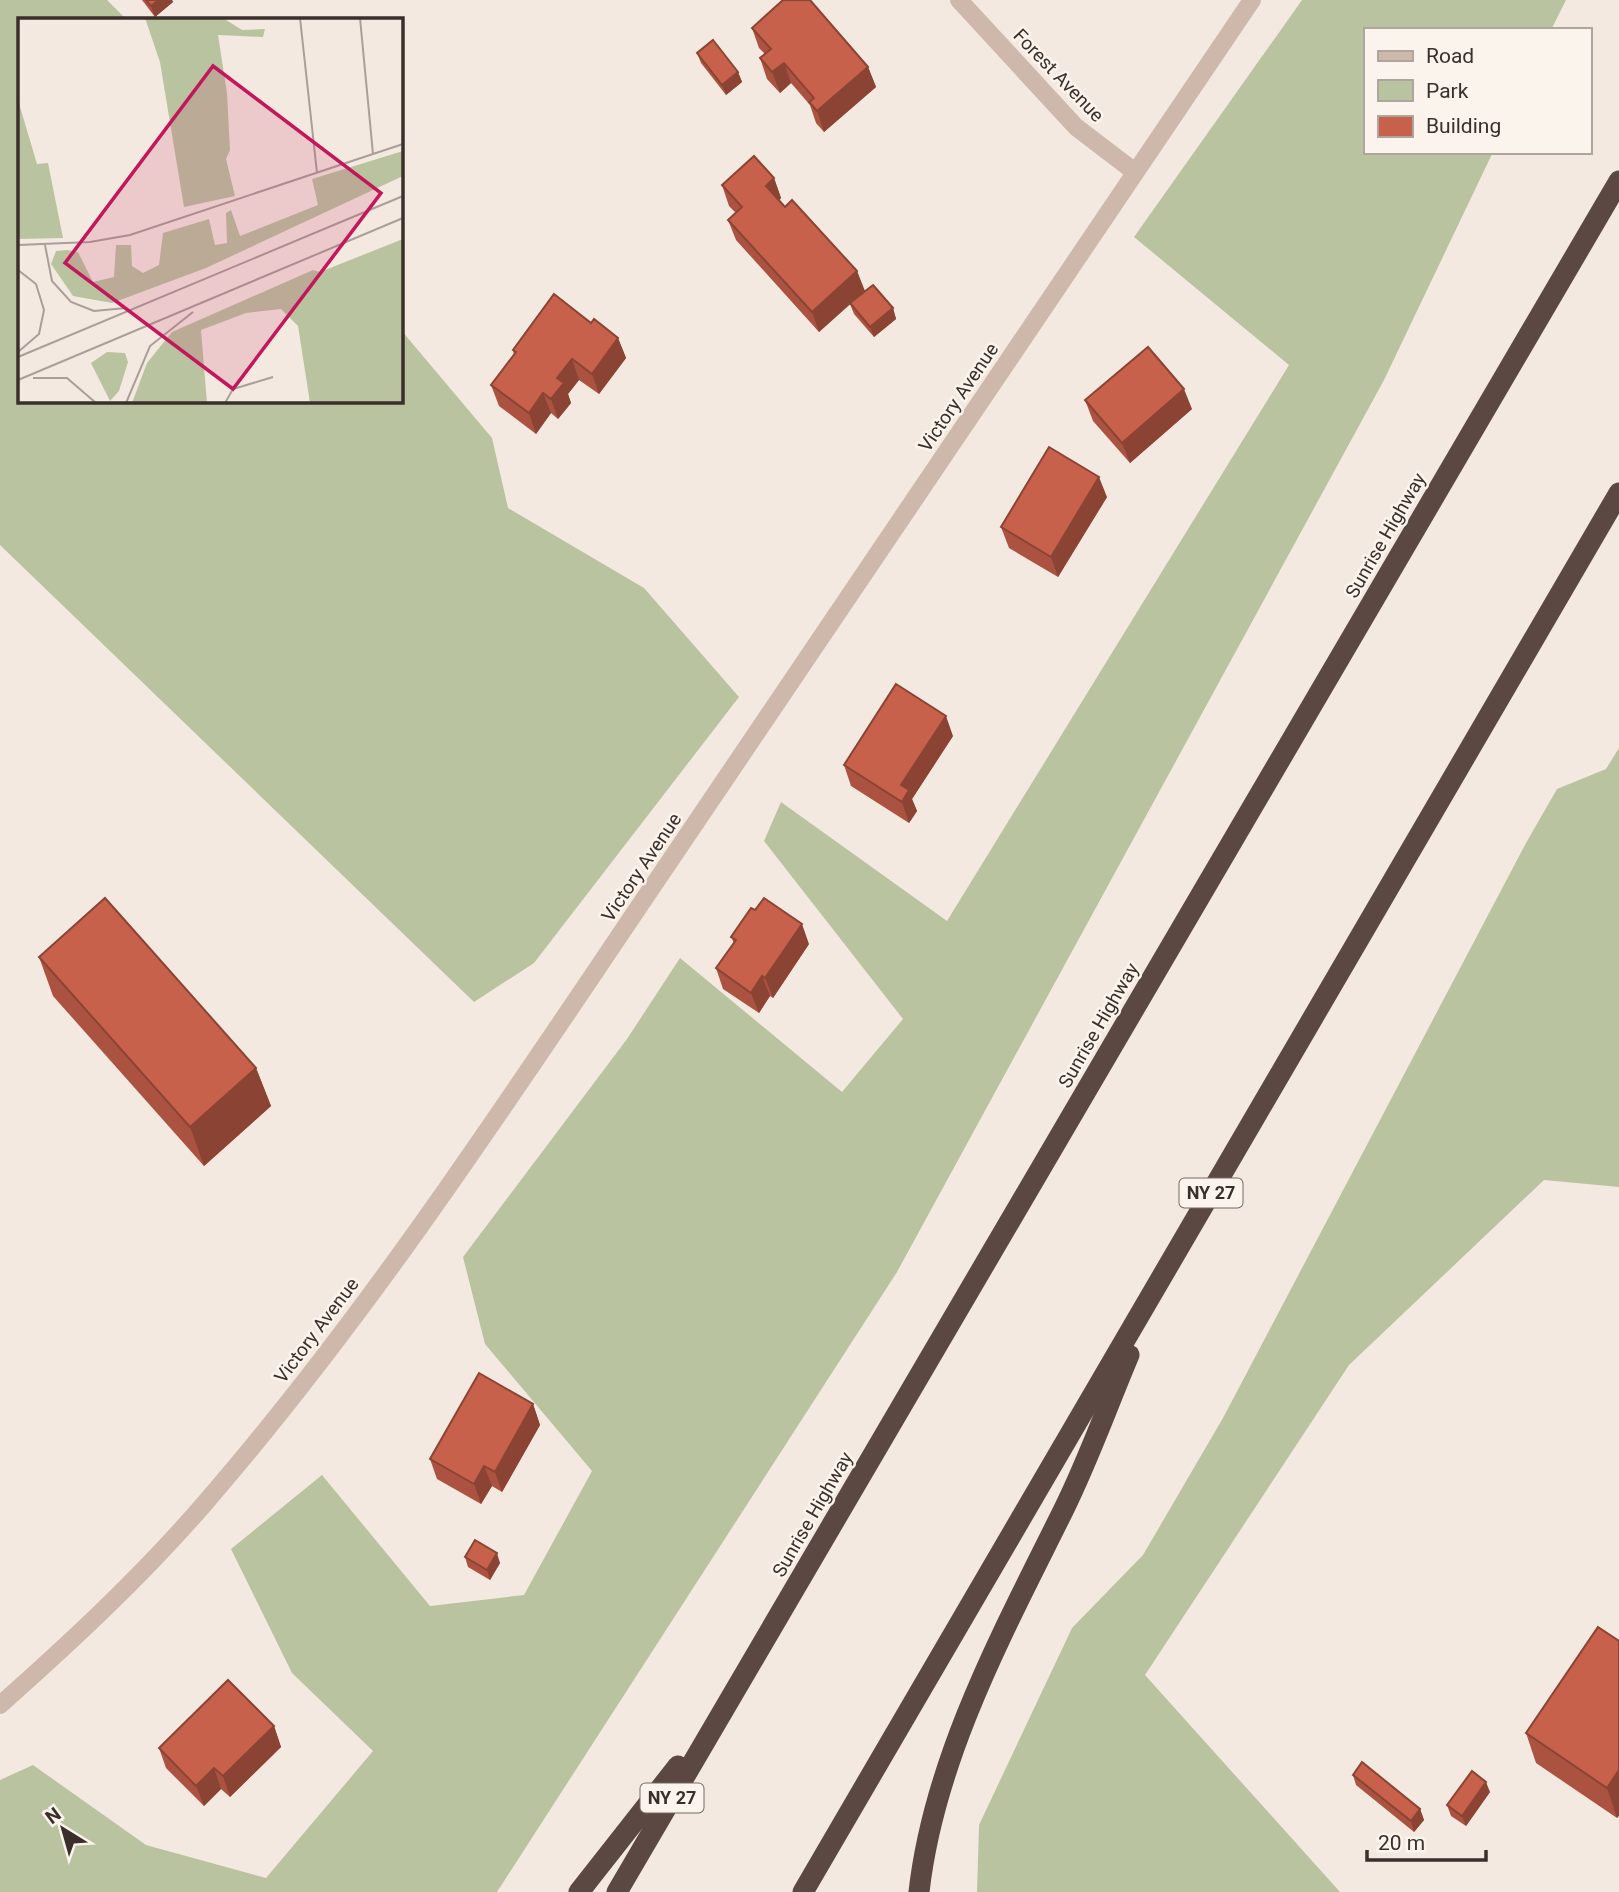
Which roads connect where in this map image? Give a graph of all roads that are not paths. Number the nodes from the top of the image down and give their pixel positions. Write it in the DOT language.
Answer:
graph roads {
  1 [pos="959,0"];
  2 [pos="1252,0"];
  3 [pos="1135,172"];
  4 [pos="1619,180"];
  5 [pos="1619,493"];
  6 [pos="1160,1279"];
  7 [pos="727,1704"];
  8 [pos="0,1705"];
  9 [pos="579,1892"];
  10 [pos="617,1892"];
  11 [pos="803,1892"];
  12 [pos="919,1892"];
  1 -- 3 [label="street, Forest Avenue"];
  2 -- 3 [label="street, Victory Avenue"];
  3 -- 8 [label="street, Victory Avenue"];
  4 -- 7 [label="highway, Sunrise Highway / NY 27"];
  5 -- 6 [label="highway, NY 27"];
  6 -- 11 [label="highway, NY 27"];
  6 -- 12 [label="highway"];
  7 -- 9 [label="highway"];
  7 -- 10 [label="highway, Sunrise Highway / NY 27"];
}
